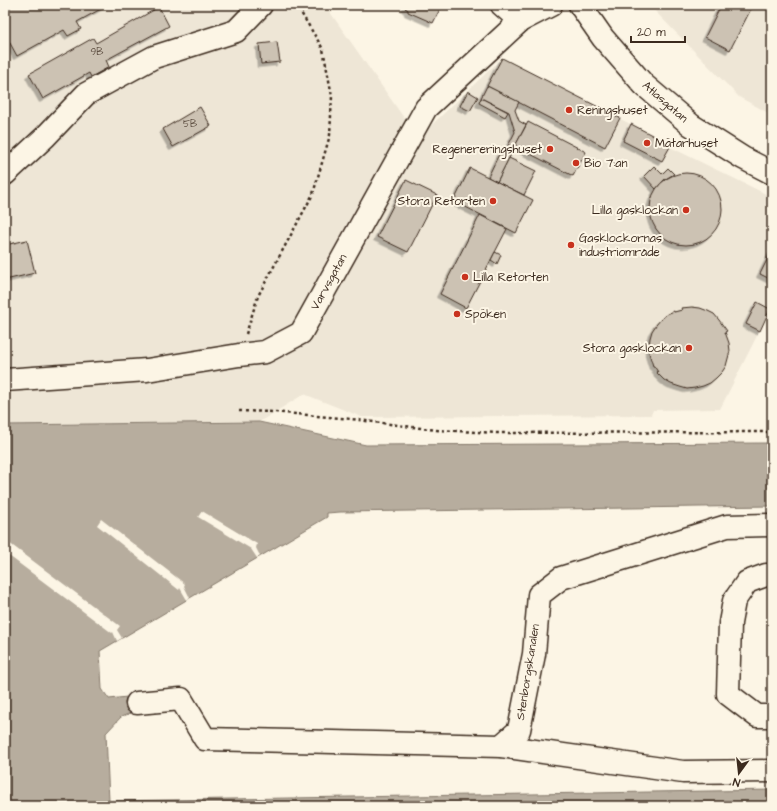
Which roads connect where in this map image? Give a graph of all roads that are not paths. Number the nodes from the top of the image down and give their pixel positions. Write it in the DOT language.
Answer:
graph roads {
  1 [pos="261,5"];
  2 [pos="502,5"];
  3 [pos="551,5"];
  4 [pos="580,5"];
  5 [pos="520,21"];
  6 [pos="5,174"];
  7 [pos="772,174"];
  8 [pos="5,380"];
  9 [pos="772,526"];
  10 [pos="772,575"];
  11 [pos="137,703"];
  12 [pos="772,716"];
  13 [pos="501,746"];
  14 [pos="772,771"];
  1 -- 6 [label="street"];
  2 -- 5 [label="street"];
  3 -- 5 [label="street, Varvsgatan"];
  4 -- 7 [label="street, Atlasgatan"];
  5 -- 8 [label="street, Varvsgatan"];
  9 -- 13 [label="street, Stenborgskanalen"];
  10 -- 12 [label="street"];
  11 -- 13 [label="street"];
  13 -- 14 [label="street"];
}
